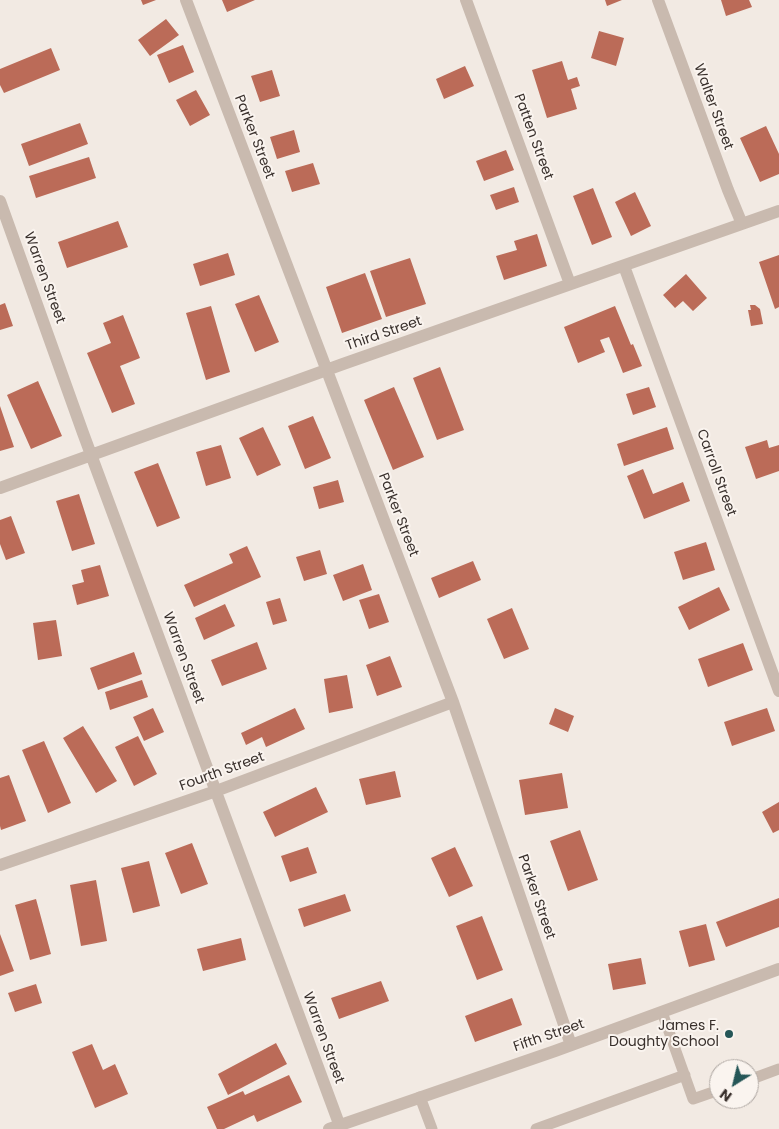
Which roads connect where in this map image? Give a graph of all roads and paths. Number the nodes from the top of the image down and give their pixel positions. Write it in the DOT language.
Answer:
graph roads {
  1 [pos="186,0"];
  2 [pos="466,0"];
  3 [pos="658,0"];
  4 [pos="0,201"];
  5 [pos="779,211"];
  6 [pos="742,224"];
  7 [pos="624,266"];
  8 [pos="570,284"];
  9 [pos="326,370"];
  10 [pos="92,455"];
  11 [pos="0,488"];
  12 [pos="779,691"];
  13 [pos="453,702"];
  14 [pos="216,790"];
  15 [pos="0,865"];
  16 [pos="779,969"];
  17 [pos="662,1012"];
  18 [pos="571,1045"];
  19 [pos="779,1069"];
  20 [pos="685,1075"];
  21 [pos="759,1076"];
  22 [pos="709,1093"];
  23 [pos="420,1097"];
  24 [pos="336,1128"];
  25 [pos="432,1129"];
  26 [pos="536,1129"];
  1 -- 9 [label="street, Parker Street"];
  2 -- 8 [label="street, Patten Street"];
  3 -- 6 [label="street, Walter Street"];
  4 -- 10 [label="street, Warren Street"];
  5 -- 6 [label="street, Third Street"];
  6 -- 7 [label="street, Third Street"];
  7 -- 8 [label="street, Third Street"];
  7 -- 12 [label="street, Carroll Street"];
  8 -- 9 [label="street, Third Street"];
  9 -- 10 [label="street, Third Street"];
  9 -- 13 [label="street, Parker Street"];
  10 -- 11 [label="street, Third Street"];
  10 -- 14 [label="street, Warren Street"];
  13 -- 14 [label="street, Fourth Street"];
  13 -- 18 [label="street, Parker Street"];
  14 -- 15 [label="street, Fourth Street"];
  14 -- 24 [label="street, Warren Street"];
  16 -- 17 [label="street, Fifth Street"];
  17 -- 18 [label="street, Fifth Street"];
  17 -- 20 [label="lane"];
  18 -- 23 [label="street, Fifth Street"];
  19 -- 21 [label="lane"];
  20 -- 22 [label="lane"];
  20 -- 26 [label="lane"];
  23 -- 24 [label="street, Fifth Street"];
  23 -- 25 [label="lane"];
}
